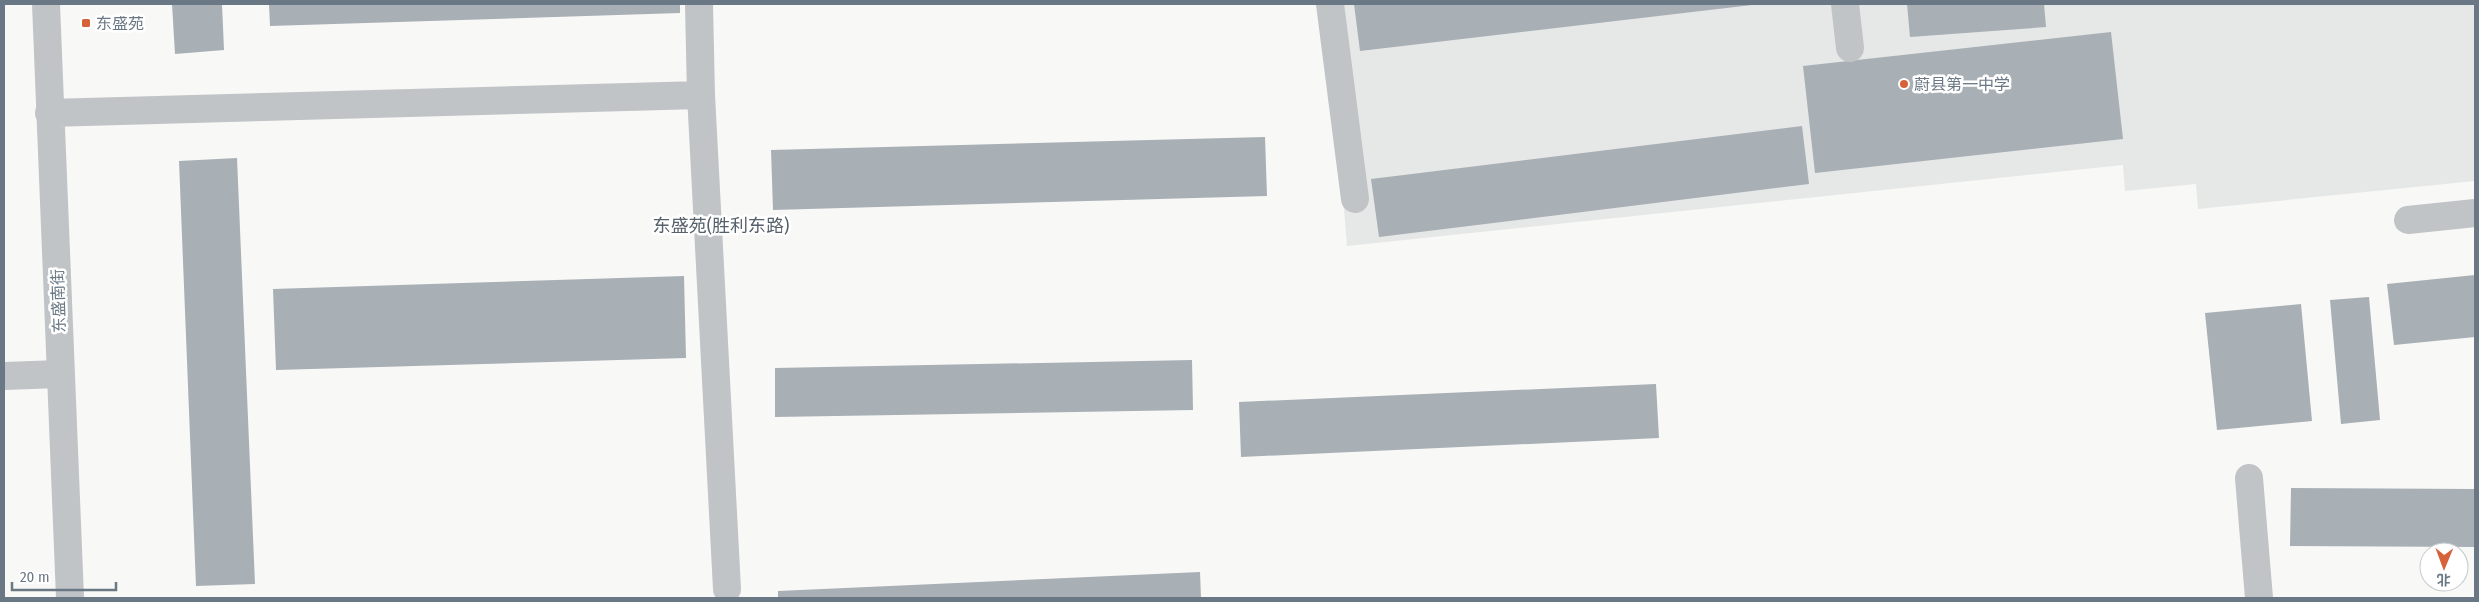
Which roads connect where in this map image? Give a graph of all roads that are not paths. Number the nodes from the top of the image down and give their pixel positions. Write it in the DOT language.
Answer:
graph roads {
  1 [pos="46,4"];
  2 [pos="699,4"];
  3 [pos="1330,4"];
  4 [pos="1845,4"];
  5 [pos="1850,48"];
  6 [pos="701,94"];
  7 [pos="49,113"];
  8 [pos="1355,199"];
  9 [pos="2475,213"];
  10 [pos="2408,220"];
  11 [pos="60,374"];
  12 [pos="4,376"];
  13 [pos="2249,478"];
  14 [pos="727,589"];
  15 [pos="70,598"];
  16 [pos="2259,598"];
  1 -- 7 [label="street, 东盛南街"];
  2 -- 6 [label="street"];
  3 -- 8 [label="street"];
  4 -- 5 [label="street"];
  6 -- 7 [label="street"];
  6 -- 14 [label="street"];
  7 -- 11 [label="street, 东盛南街"];
  9 -- 10 [label="street"];
  11 -- 12 [label="street"];
  11 -- 15 [label="street, 东盛南街"];
  13 -- 16 [label="street"];
}
